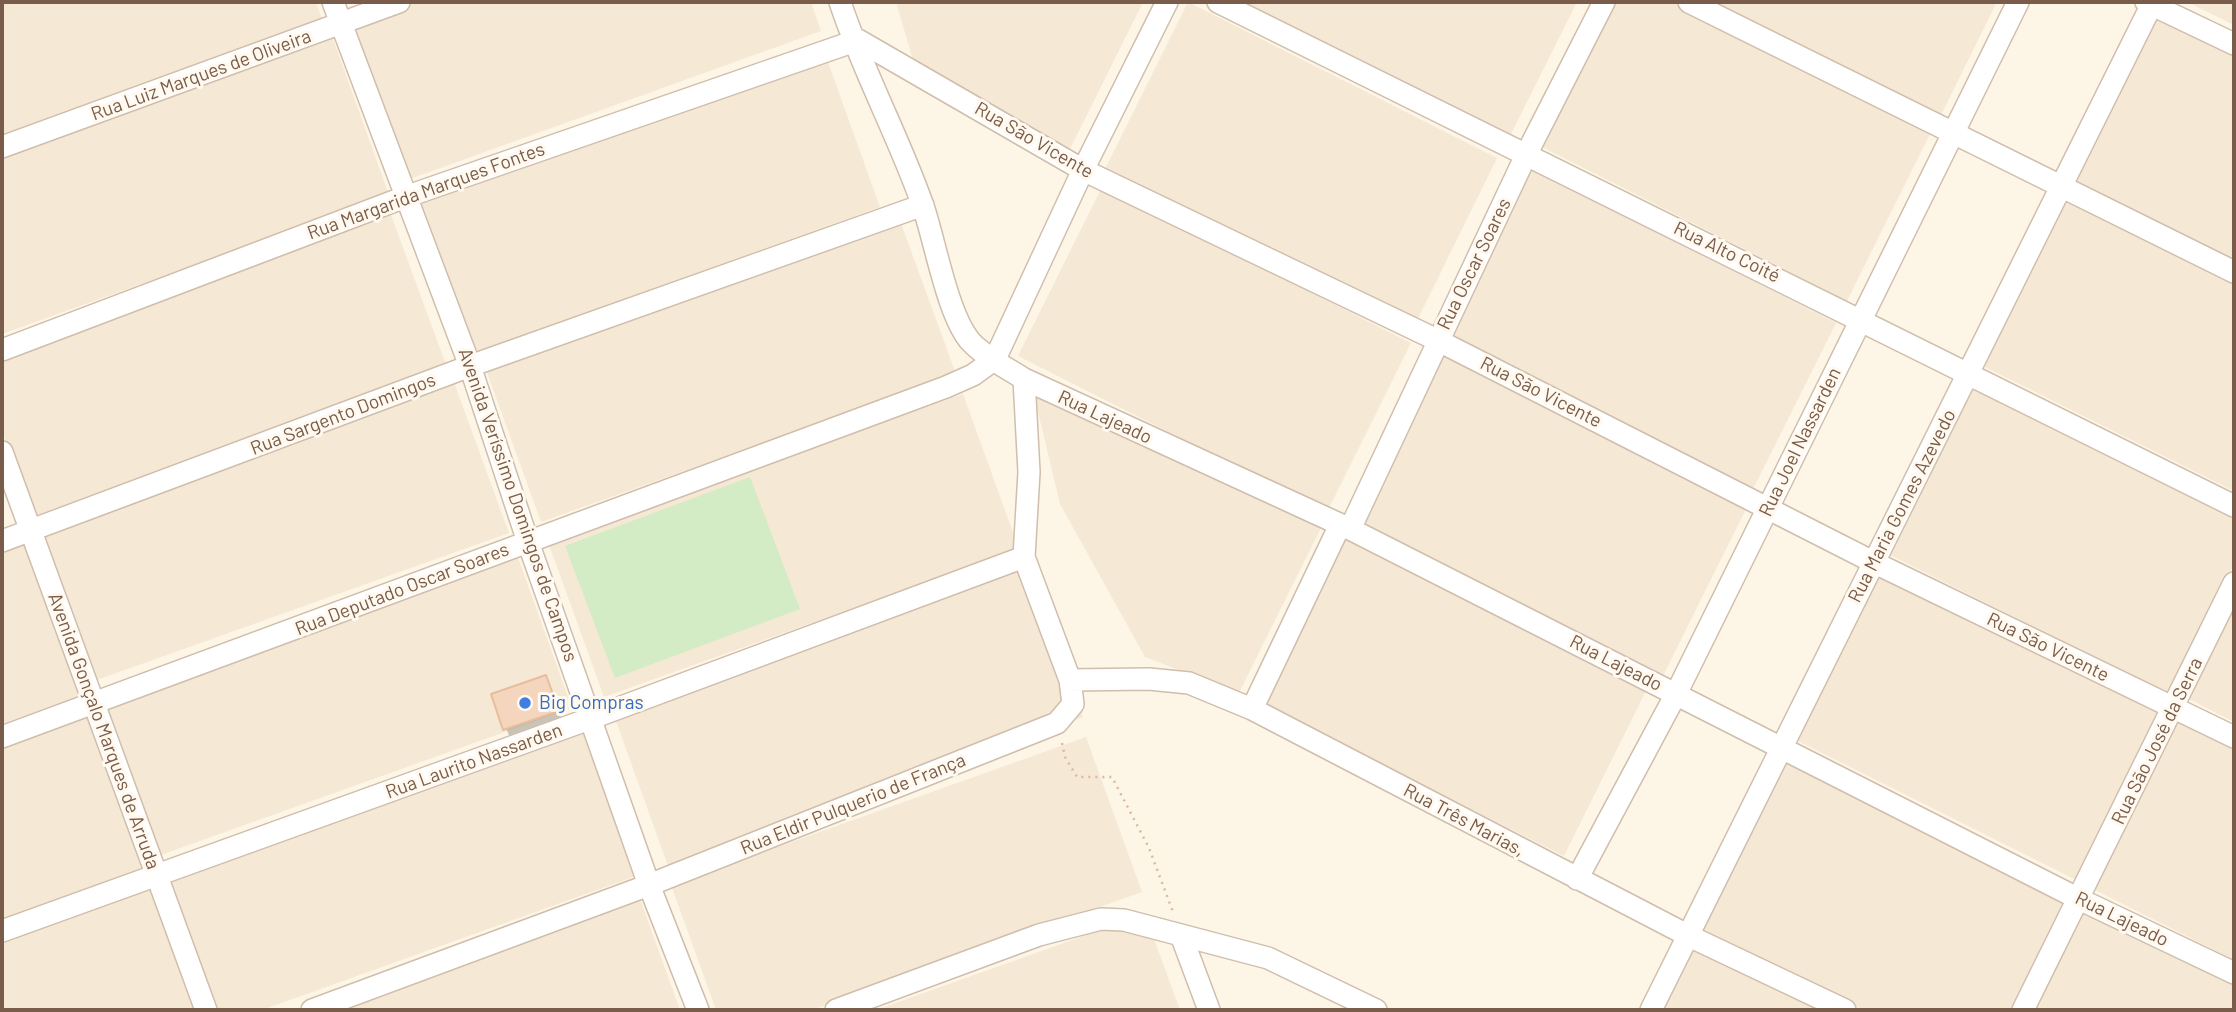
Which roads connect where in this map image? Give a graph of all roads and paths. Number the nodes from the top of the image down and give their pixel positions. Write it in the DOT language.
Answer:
graph roads {
  1 [pos="333,2"];
  2 [pos="399,2"];
  3 [pos="841,2"];
  4 [pos="1167,2"];
  5 [pos="1218,2"];
  6 [pos="1604,2"];
  7 [pos="1689,2"];
  8 [pos="2018,2"];
  9 [pos="2150,3"];
  10 [pos="341,24"];
  11 [pos="853,40"];
  12 [pos="2234,44"];
  13 [pos="1954,133"];
  14 [pos="2,147"];
  15 [pos="1527,153"];
  16 [pos="1083,170"];
  17 [pos="2062,185"];
  18 [pos="405,197"];
  19 [pos="923,205"];
  20 [pos="2234,272"];
  21 [pos="1860,318"];
  22 [pos="1437,340"];
  23 [pos="2,350"];
  24 [pos="995,359"];
  25 [pos="470,366"];
  26 [pos="1969,372"];
  27 [pos="1024,379"];
  28 [pos="2,452"];
  29 [pos="2234,506"];
  30 [pos="1769,507"];
  31 [pos="1345,527"];
  32 [pos="31,531"];
  33 [pos="2,541"];
  34 [pos="528,542"];
  35 [pos="1024,557"];
  36 [pos="1875,563"];
  37 [pos="2234,583"];
  38 [pos="1070,680"];
  39 [pos="1676,694"];
  40 [pos="94,705"];
  41 [pos="2173,707"];
  42 [pos="1251,709"];
  43 [pos="592,718"];
  44 [pos="1057,723"];
  45 [pos="2,737"];
  46 [pos="2234,737"];
  47 [pos="1780,747"];
  48 [pos="157,875"];
  49 [pos="1577,879"];
  50 [pos="649,885"];
  51 [pos="2079,899"];
  52 [pos="2,931"];
  53 [pos="1181,934"];
  54 [pos="1689,936"];
  55 [pos="2234,973"];
  56 [pos="206,1010"];
  57 [pos="312,1010"];
  58 [pos="698,1010"];
  59 [pos="836,1010"];
  60 [pos="1209,1010"];
  61 [pos="1376,1010"];
  62 [pos="1651,1010"];
  63 [pos="1846,1010"];
  64 [pos="2023,1010"];
  1 -- 10 [label="street, Avenida Veríssimo Domingos de Campos"];
  2 -- 10 [label="street, Rua Luiz Marques de Oliveira"];
  3 -- 11 [label="street, Rua Lajeado"];
  4 -- 16 [label="street"];
  5 -- 15 [label="street, Rua Alto Coité"];
  6 -- 15 [label="street, Rua Oscar Soares"];
  7 -- 13 [label="street"];
  8 -- 13 [label="street, Rua Joel Nassarden"];
  9 -- 12 [label="street"];
  9 -- 17 [label="street, Rua Maria Gomes Azevedo"];
  10 -- 14 [label="street, Rua Luiz Marques de Oliveira"];
  10 -- 18 [label="street, Avenida Veríssimo Domingos de Campos"];
  11 -- 16 [label="street, Rua São Vicente"];
  11 -- 18 [label="street, Rua Margarida Marques Fontes"];
  11 -- 19 [label="street, Rua Lajeado"];
  13 -- 17 [label="street"];
  13 -- 21 [label="street, Rua Joel Nassarden"];
  15 -- 21 [label="street, Rua Alto Coité"];
  15 -- 22 [label="street, Rua Oscar Soares"];
  16 -- 22 [label="street, Rua São Vicente"];
  16 -- 24 [label="street"];
  17 -- 20 [label="street"];
  17 -- 26 [label="street, Rua Maria Gomes Azevedo"];
  18 -- 23 [label="street, Rua Margarida Marques Fontes"];
  18 -- 25 [label="street, Avenida Veríssimo Domingos de Campos"];
  19 -- 24 [label="street, Rua Lajeado"];
  19 -- 25 [label="street, Rua Sargento Domingos"];
  21 -- 26 [label="street, Rua Alto Coité"];
  21 -- 30 [label="street, Rua Joel Nassarden"];
  22 -- 30 [label="street, Rua São Vicente"];
  22 -- 31 [label="street, Rua Oscar Soares"];
  24 -- 27 [label="street, Rua Lajeado"];
  24 -- 34 [label="street, Rua Deputado Oscar Soares"];
  25 -- 32 [label="street, Rua Sargento Domingos"];
  25 -- 34 [label="street, Avenida Veríssimo Domingos de Campos"];
  26 -- 29 [label="street, Rua Alto Coité"];
  26 -- 36 [label="street, Rua Maria Gomes Azevedo"];
  27 -- 31 [label="street, Rua Lajeado"];
  27 -- 35 [label="street"];
  28 -- 32 [label="street, Avenida Gonçalo Marques de Arruda"];
  30 -- 36 [label="street, Rua São Vicente"];
  30 -- 39 [label="street, Rua Joel Nassarden"];
  31 -- 39 [label="street, Rua Lajeado"];
  31 -- 42 [label="street, Rua Oscar Soares"];
  32 -- 33 [label="street, Rua Sargento Domingos"];
  32 -- 40 [label="street, Avenida Gonçalo Marques de Arruda"];
  34 -- 40 [label="street, Rua Deputado Oscar Soares"];
  34 -- 43 [label="street, Avenida Veríssimo Domingos de Campos"];
  35 -- 38 [label="street"];
  35 -- 43 [label="street, Rua Laurito Nassarden"];
  36 -- 41 [label="street, Rua São Vicente"];
  36 -- 47 [label="street, Rua Maria Gomes Azevedo"];
  37 -- 41 [label="street, Rua São José da Serra"];
  38 -- 42 [label="street, Rua Três Marias,"];
  38 -- 44 [label="street"];
  39 -- 47 [label="street, Rua Lajeado"];
  39 -- 49 [label="street, Rua Joel Nassarden"];
  40 -- 45 [label="street, Rua Deputado Oscar Soares"];
  40 -- 48 [label="street, Avenida Gonçalo Marques de Arruda"];
  41 -- 46 [label="street, Rua São Vicente"];
  41 -- 51 [label="street, Rua São José da Serra"];
  42 -- 49 [label="street, Rua Três Marias,"];
  43 -- 48 [label="street, Rua Laurito Nassarden"];
  43 -- 50 [label="street, Avenida Veríssimo Domingos de Campos"];
  44 -- 50 [label="street, Rua Eldir Pulquerio de França"];
  44 -- 53 [label="path"];
  47 -- 51 [label="street, Rua Lajeado"];
  47 -- 54 [label="street, Rua Maria Gomes Azevedo"];
  48 -- 52 [label="street, Rua Laurito Nassarden"];
  48 -- 56 [label="street, Avenida Gonçalo Marques de Arruda"];
  49 -- 54 [label="street, Rua Três Marias,"];
  50 -- 57 [label="street, Rua Eldir Pulquerio de França"];
  50 -- 58 [label="street, Avenida Veríssimo Domingos de Campos"];
  51 -- 55 [label="street, Rua Lajeado"];
  51 -- 64 [label="street, Rua São José da Serra"];
  53 -- 59 [label="street"];
  53 -- 60 [label="street"];
  53 -- 61 [label="street"];
  54 -- 62 [label="street, Rua Maria Gomes Azevedo"];
  54 -- 63 [label="street, Rua Três Marias,"];
}
